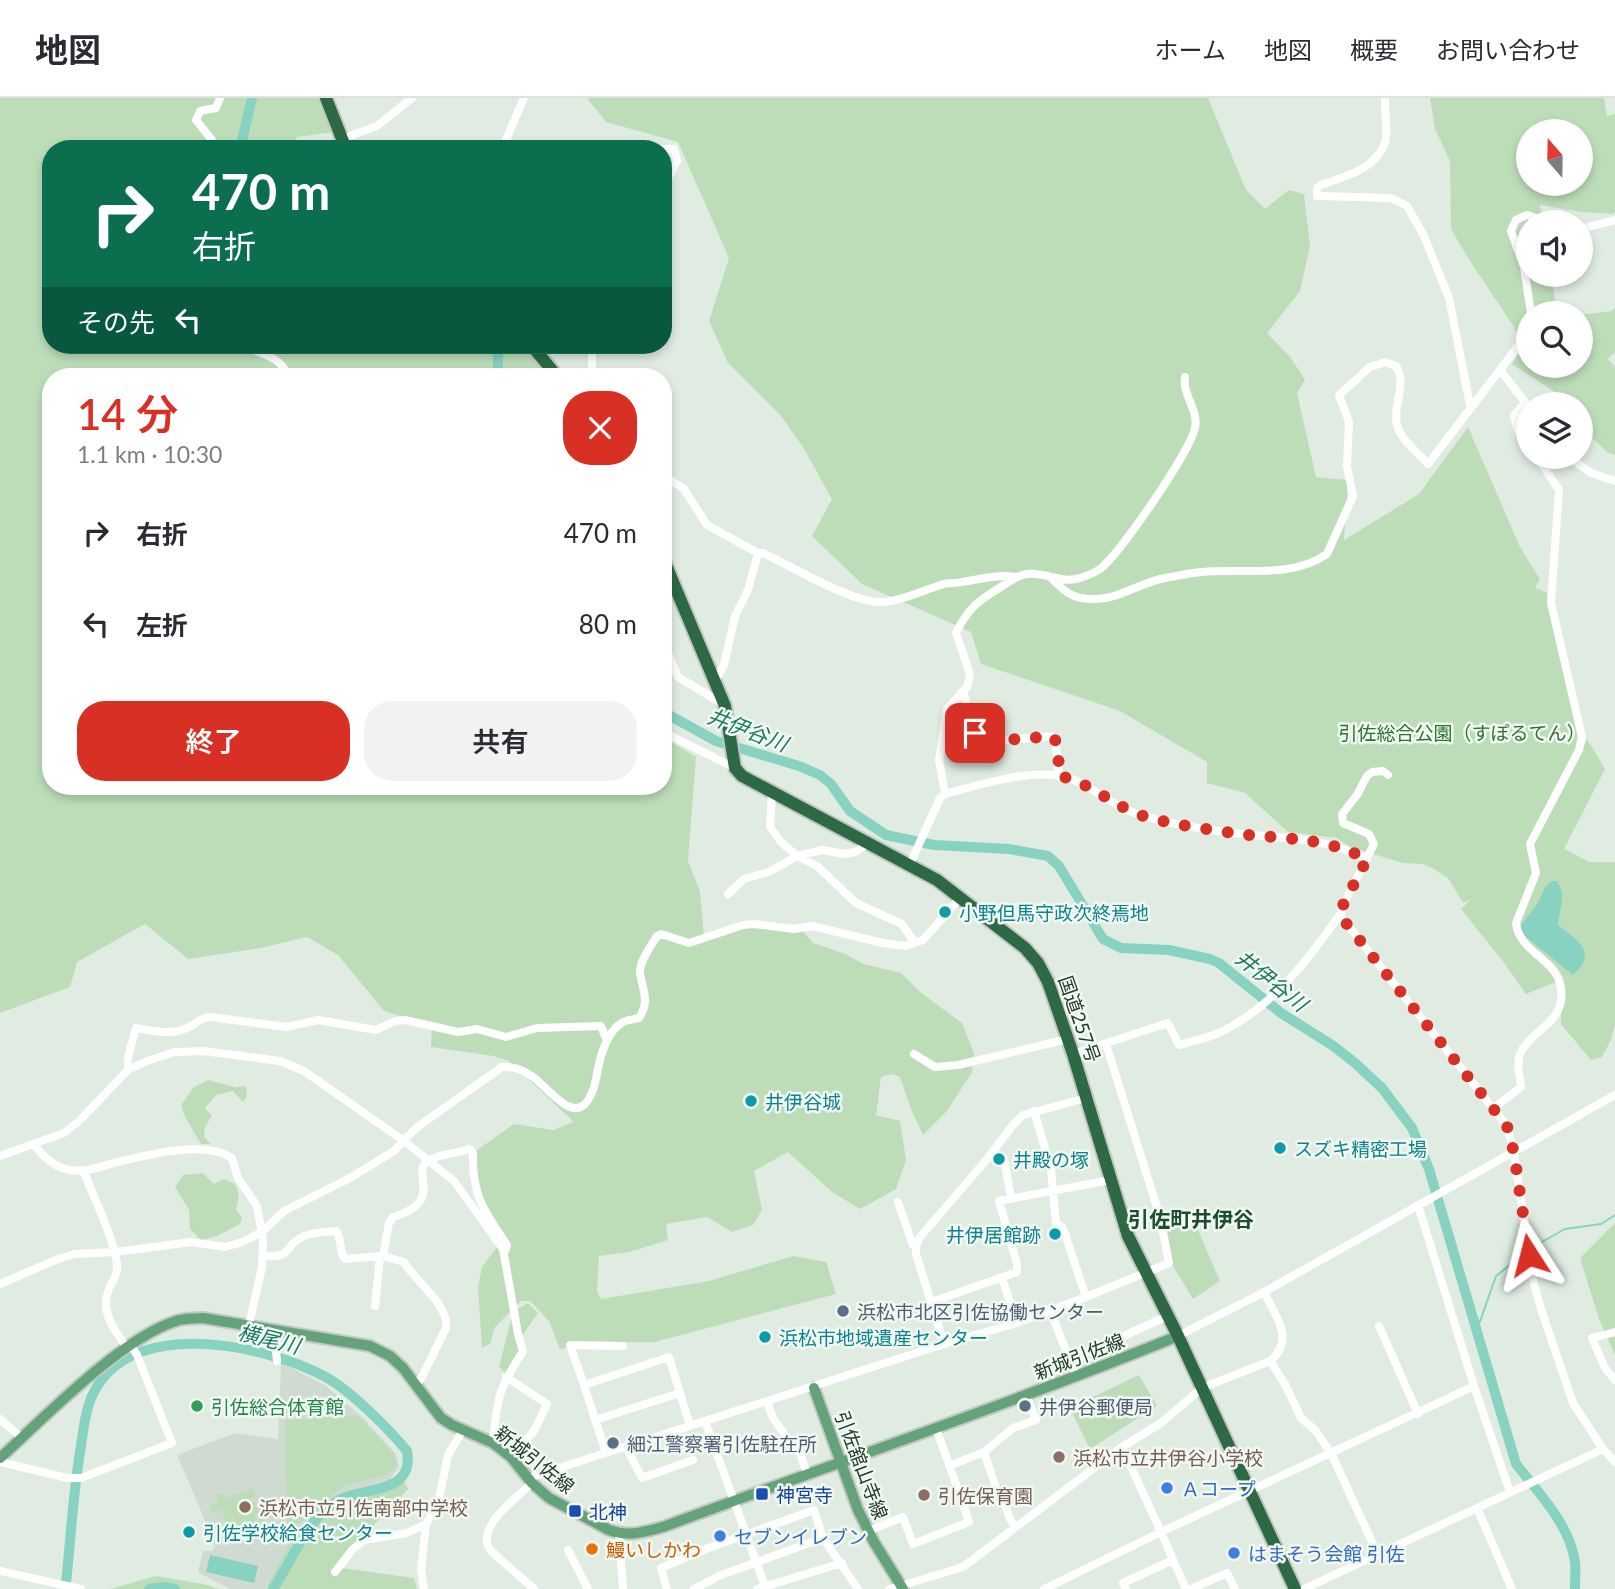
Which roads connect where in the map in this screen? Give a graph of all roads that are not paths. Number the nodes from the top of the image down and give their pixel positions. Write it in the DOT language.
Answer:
graph roads {
  1 [pos="220,98"];
  2 [pos="326,98"];
  3 [pos="412,98"];
  4 [pos="524,98"];
  5 [pos="1385,98"];
  6 [pos="212,140"];
  7 [pos="342,140"];
  8 [pos="351,140"];
  9 [pos="506,140"];
  10 [pos="672,149"];
  11 [pos="672,171"];
  12 [pos="1516,220"];
  13 [pos="1615,220"];
  14 [pos="1593,226"];
  15 [pos="1516,245"];
  16 [pos="1516,349"];
  17 [pos="262,354"];
  18 [pos="539,354"];
  19 [pos="285,368"];
  20 [pos="550,368"];
  21 [pos="1500,370"];
  22 [pos="1185,377"];
  23 [pos="1517,392"];
  24 [pos="1470,405"];
  25 [pos="1545,469"];
  26 [pos="1586,469"];
  27 [pos="672,481"];
  28 [pos="1615,481"];
  29 [pos="758,553"];
  30 [pos="1016,577"];
  31 [pos="1052,579"];
  32 [pos="672,584"];
  33 [pos="672,663"];
  34 [pos="715,681"];
  35 [pos="963,691"];
  36 [pos="725,706"];
  37 [pos="672,736"];
  38 [pos="733,764"];
  39 [pos="1388,775"];
  40 [pos="1059,776"];
  41 [pos="772,793"];
  42 [pos="945,794"];
  43 [pos="869,843"];
  44 [pos="797,856"];
  45 [pos="1367,859"];
  46 [pos="911,864"];
  47 [pos="728,894"];
  48 [pos="961,897"];
  49 [pos="1341,914"];
  50 [pos="915,943"];
  51 [pos="1068,1039"];
  52 [pos="607,1041"];
  53 [pos="1106,1044"];
  54 [pos="914,1054"];
  55 [pos="1073,1054"];
  56 [pos="128,1070"];
  57 [pos="1615,1095"];
  58 [pos="1087,1098"];
  59 [pos="1494,1108"];
  60 [pos="1034,1111"];
  61 [pos="404,1141"];
  62 [pos="34,1144"];
  63 [pos="1514,1153"];
  64 [pos="0,1156"];
  65 [pos="1004,1159"];
  66 [pos="430,1160"];
  67 [pos="84,1172"];
  68 [pos="1110,1180"];
  69 [pos="1054,1191"];
  70 [pos="1011,1199"];
  71 [pos="898,1202"];
  72 [pos="1421,1203"];
  73 [pos="262,1232"];
  74 [pos="916,1248"];
  75 [pos="115,1252"];
  76 [pos="505,1255"];
  77 [pos="263,1256"];
  78 [pos="381,1256"];
  79 [pos="1145,1273"];
  80 [pos="1002,1279"];
  81 [pos="0,1284"];
  82 [pos="1264,1292"];
  83 [pos="1086,1297"];
  84 [pos="931,1302"];
  85 [pos="375,1306"];
  86 [pos="1050,1310"];
  87 [pos="1168,1316"];
  88 [pos="1017,1323"];
  89 [pos="249,1325"];
  90 [pos="1378,1326"];
  91 [pos="274,1330"];
  92 [pos="1615,1332"];
  93 [pos="1178,1336"];
  94 [pos="944,1344"];
  95 [pos="623,1346"];
  96 [pos="132,1349"];
  97 [pos="1070,1360"];
  98 [pos="276,1361"];
  99 [pos="1270,1361"];
  100 [pos="1076,1376"];
  101 [pos="506,1377"];
  102 [pos="1615,1380"];
  103 [pos="415,1384"];
  104 [pos="584,1385"];
  105 [pos="1474,1386"];
  106 [pos="814,1388"];
  107 [pos="1202,1388"];
  108 [pos="680,1393"];
  109 [pos="1026,1395"];
  110 [pos="767,1402"];
  111 [pos="1418,1414"];
  112 [pos="0,1419"];
  113 [pos="595,1420"];
  114 [pos="705,1422"];
  115 [pos="690,1426"];
  116 [pos="936,1428"];
  117 [pos="463,1430"];
  118 [pos="22,1438"];
  119 [pos="789,1440"];
  120 [pos="494,1443"];
  121 [pos="626,1447"];
  122 [pos="1122,1447"];
  123 [pos="1604,1448"];
  124 [pos="766,1451"];
  125 [pos="984,1452"];
  126 [pos="606,1453"];
  127 [pos="1331,1453"];
  128 [pos="511,1457"];
  129 [pos="0,1460"];
  130 [pos="693,1460"];
  131 [pos="840,1462"];
  132 [pos="1615,1462"];
  133 [pos="949,1466"];
  134 [pos="807,1474"];
  135 [pos="530,1481"];
  136 [pos="997,1491"];
  137 [pos="1250,1491"];
  138 [pos="1513,1491"];
  139 [pos="735,1500"];
  140 [pos="963,1504"];
  141 [pos="1477,1507"];
  142 [pos="426,1524"];
  143 [pos="1015,1527"];
  144 [pos="868,1531"];
  145 [pos="1161,1532"];
  146 [pos="619,1534"];
  147 [pos="747,1535"];
  148 [pos="823,1538"];
  149 [pos="569,1550"];
  150 [pos="1378,1555"];
  151 [pos="1173,1560"];
  152 [pos="757,1562"];
  153 [pos="842,1563"];
  154 [pos="0,1571"];
  155 [pos="335,1572"];
  156 [pos="589,1587"];
  157 [pos="763,1588"];
  158 [pos="898,1588"];
  159 [pos="81,1589"];
  160 [pos="424,1589"];
  161 [pos="534,1589"];
  162 [pos="623,1589"];
  163 [pos="667,1589"];
  164 [pos="694,1589"];
  165 [pos="858,1589"];
  166 [pos="1044,1589"];
  167 [pos="1126,1589"];
  168 [pos="1188,1589"];
  169 [pos="1235,1589"];
  170 [pos="1295,1589"];
  171 [pos="1304,1589"];
  172 [pos="1512,1589"];
  1 -- 6 [label="street"];
  2 -- 7 [label="highway"];
  3 -- 8 [label="street"];
  4 -- 9 [label="street"];
  5 -- 24 [label="street"];
  10 -- 11 [label="street"];
  12 -- 15 [label="street"];
  13 -- 14 [label="street"];
  16 -- 21 [label="street"];
  17 -- 19 [label="street"];
  18 -- 20 [label="highway"];
  21 -- 23 [label="street"];
  21 -- 24 [label="street"];
  22 -- 31 [label="street"];
  24 -- 31 [label="street"];
  25 -- 59 [label="street"];
  26 -- 28 [label="street"];
  27 -- 29 [label="street"];
  29 -- 30 [label="street"];
  29 -- 34 [label="street"];
  30 -- 31 [label="street"];
  30 -- 35 [label="street"];
  32 -- 34 [label="highway"];
  33 -- 36 [label="street"];
  34 -- 36 [label="highway"];
  35 -- 40 [label="street"];
  35 -- 42 [label="street"];
  36 -- 38 [label="highway"];
  37 -- 38 [label="street"];
  38 -- 41 [label="highway, 国道257号"];
  39 -- 45 [label="street"];
  40 -- 42 [label="street"];
  40 -- 45 [label="street"];
  41 -- 43 [label="highway, 国道257号"];
  41 -- 44 [label="street"];
  42 -- 46 [label="street"];
  43 -- 44 [label="street"];
  43 -- 46 [label="highway, 国道257号"];
  44 -- 47 [label="street"];
  44 -- 50 [label="street"];
  45 -- 49 [label="street"];
  46 -- 48 [label="highway, 国道257号"];
  48 -- 50 [label="street"];
  48 -- 51 [label="highway, 国道257号"];
  49 -- 53 [label="street"];
  49 -- 59 [label="street"];
  50 -- 52 [label="street"];
  51 -- 54 [label="street"];
  51 -- 55 [label="highway, 国道257号"];
  52 -- 56 [label="street"];
  52 -- 61 [label="street"];
  53 -- 55 [label="street"];
  53 -- 79 [label="street"];
  55 -- 58 [label="highway, 国道257号"];
  56 -- 61 [label="street"];
  56 -- 62 [label="street"];
  57 -- 63 [label="street"];
  58 -- 60 [label="street"];
  58 -- 68 [label="highway, 国道257号"];
  59 -- 63 [label="street"];
  60 -- 69 [label="street"];
  60 -- 74 [label="street"];
  61 -- 66 [label="street"];
  61 -- 73 [label="street"];
  62 -- 64 [label="street"];
  62 -- 67 [label="street"];
  63 -- 72 [label="street"];
  63 -- 123 [label="street"];
  65 -- 70 [label="street"];
  66 -- 76 [label="street"];
  66 -- 76 [label="street"];
  66 -- 78 [label="street"];
  67 -- 73 [label="street"];
  67 -- 75 [label="street"];
  68 -- 69 [label="street"];
  68 -- 79 [label="highway, 国道257号"];
  69 -- 70 [label="street"];
  69 -- 83 [label="street"];
  70 -- 80 [label="street"];
  71 -- 74 [label="street"];
  72 -- 82 [label="street"];
  72 -- 105 [label="street"];
  73 -- 75 [label="street"];
  73 -- 77 [label="street"];
  74 -- 84 [label="street"];
  75 -- 81 [label="street"];
  75 -- 96 [label="street"];
  76 -- 101 [label="street"];
  77 -- 78 [label="street"];
  77 -- 89 [label="street"];
  78 -- 85 [label="street"];
  78 -- 103 [label="street"];
  79 -- 83 [label="street"];
  79 -- 87 [label="highway, 国道257号"];
  80 -- 84 [label="street"];
  80 -- 88 [label="street"];
  82 -- 93 [label="street"];
  82 -- 99 [label="street"];
  83 -- 86 [label="street"];
  84 -- 94 [label="street"];
  86 -- 88 [label="street"];
  86 -- 97 [label="street"];
  87 -- 93 [label="highway, 国道257号"];
  87 -- 97 [label="street"];
  88 -- 94 [label="street"];
  89 -- 91 [label="main road, 新城引佐線"];
  89 -- 96 [label="main road, 新城引佐線"];
  90 -- 111 [label="street"];
  91 -- 98 [label="street"];
  91 -- 103 [label="main road, 新城引佐線"];
  92 -- 102 [label="street"];
  93 -- 100 [label="main road, 新城引佐線"];
  93 -- 107 [label="highway, 国道257号"];
  94 -- 106 [label="street"];
  95 -- 104 [label="street"];
  96 -- 118 [label="main road, 新城引佐線"];
  96 -- 129 [label="street"];
  97 -- 100 [label="street"];
  99 -- 107 [label="street"];
  99 -- 127 [label="street"];
  100 -- 109 [label="main road, 新城引佐線"];
  101 -- 120 [label="street"];
  101 -- 128 [label="street"];
  103 -- 117 [label="main road, 新城引佐線"];
  104 -- 108 [label="street"];
  104 -- 113 [label="street"];
  105 -- 111 [label="street"];
  105 -- 138 [label="street"];
  106 -- 110 [label="street"];
  106 -- 131 [label="main road, 引佐舘山寺線"];
  107 -- 122 [label="street"];
  107 -- 137 [label="highway, 国道257号"];
  108 -- 113 [label="street"];
  108 -- 115 [label="street"];
  109 -- 116 [label="main road, 新城引佐線"];
  109 -- 125 [label="street"];
  110 -- 114 [label="street"];
  110 -- 119 [label="street"];
  111 -- 127 [label="street"];
  112 -- 118 [label="street"];
  113 -- 126 [label="street"];
  114 -- 115 [label="street"];
  114 -- 139 [label="street"];
  115 -- 121 [label="street"];
  116 -- 131 [label="main road, 新城引佐線"];
  116 -- 133 [label="street"];
  117 -- 120 [label="main road, 新城引佐線"];
  117 -- 142 [label="street"];
  118 -- 129 [label="main road, 新城引佐線"];
  119 -- 124 [label="street"];
  119 -- 134 [label="street"];
  120 -- 128 [label="main road, 新城引佐線"];
  121 -- 126 [label="street"];
  121 -- 130 [label="street"];
  122 -- 143 [label="street"];
  122 -- 145 [label="street"];
  123 -- 132 [label="street"];
  123 -- 138 [label="street"];
  125 -- 133 [label="street"];
  125 -- 136 [label="street"];
  126 -- 135 [label="street"];
  127 -- 137 [label="street"];
  127 -- 150 [label="street"];
  128 -- 135 [label="main road, 新城引佐線"];
  131 -- 134 [label="main road, 新城引佐線"];
  131 -- 144 [label="main road, 引佐舘山寺線"];
  133 -- 140 [label="street"];
  134 -- 139 [label="main road, 新城引佐線"];
  135 -- 146 [label="main road, 新城引佐線"];
  135 -- 161 [label="street"];
  136 -- 140 [label="street"];
  136 -- 143 [label="street"];
  137 -- 145 [label="street"];
  137 -- 170 [label="highway, 国道257号"];
  138 -- 141 [label="street"];
  139 -- 146 [label="main road, 新城引佐線"];
  139 -- 147 [label="street"];
  140 -- 144 [label="street"];
  141 -- 150 [label="street"];
  141 -- 172 [label="street"];
  142 -- 155 [label="street"];
  142 -- 160 [label="street"];
  143 -- 158 [label="street"];
  144 -- 158 [label="main road, 引佐舘山寺線"];
  145 -- 151 [label="street"];
  145 -- 166 [label="street"];
  146 -- 162 [label="street"];
  147 -- 148 [label="street"];
  147 -- 152 [label="street"];
  147 -- 163 [label="street"];
  148 -- 152 [label="street"];
  148 -- 153 [label="street"];
  149 -- 156 [label="street"];
  150 -- 171 [label="street"];
  151 -- 167 [label="street"];
  151 -- 168 [label="street"];
  152 -- 157 [label="street"];
  152 -- 164 [label="street"];
  153 -- 157 [label="street"];
  153 -- 165 [label="street"];
  154 -- 159 [label="street"];
  168 -- 169 [label="street"];
}
